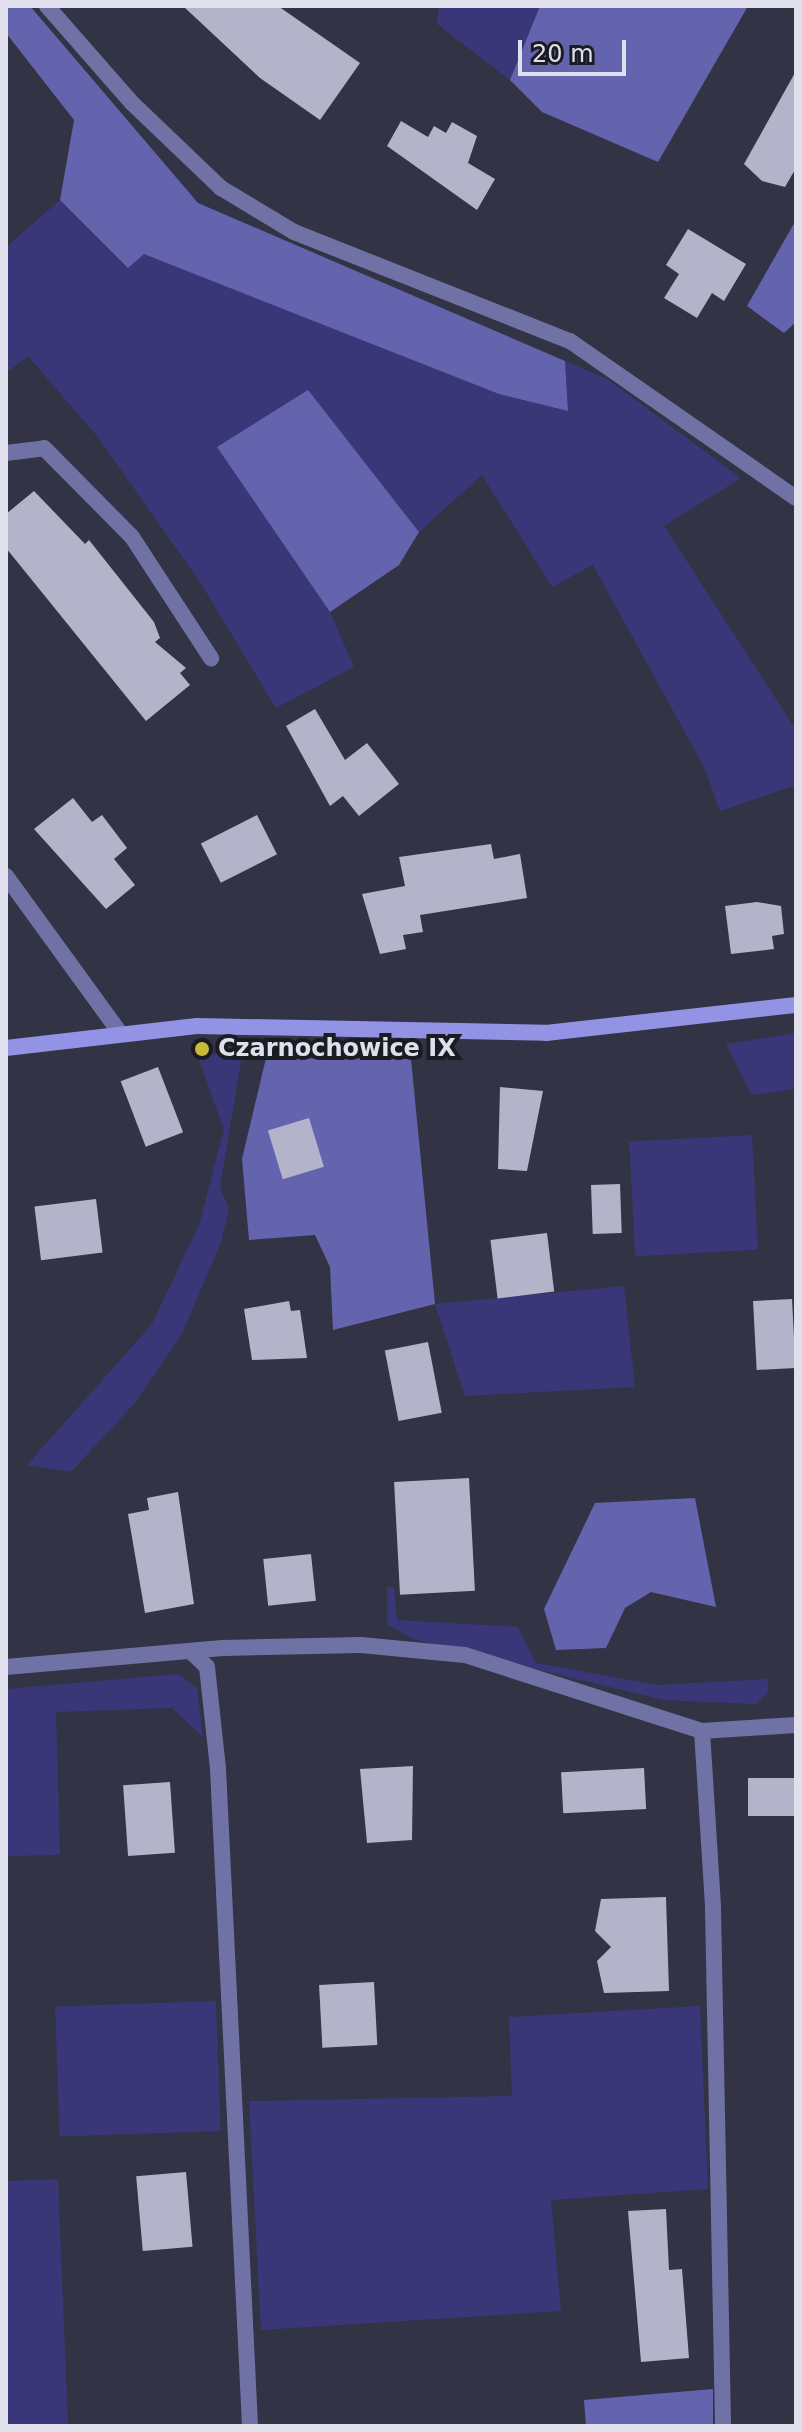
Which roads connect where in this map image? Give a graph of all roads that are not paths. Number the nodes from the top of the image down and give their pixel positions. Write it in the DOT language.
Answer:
graph roads {
  1 [pos="47,6"];
  2 [pos="6,453"];
  3 [pos="796,498"];
  4 [pos="211,658"];
  5 [pos="6,876"];
  6 [pos="796,1005"];
  7 [pos="117,1029"];
  8 [pos="6,1048"];
  9 [pos="190,1651"];
  10 [pos="6,1667"];
  11 [pos="796,1725"];
  12 [pos="702,1731"];
  13 [pos="250,2426"];
  14 [pos="723,2426"];
  1 -- 3 [label="street"];
  2 -- 4 [label="street"];
  5 -- 7 [label="street"];
  6 -- 7 [label="street"];
  7 -- 8 [label="street"];
  9 -- 10 [label="street"];
  9 -- 12 [label="street"];
  9 -- 13 [label="street"];
  11 -- 12 [label="street"];
  12 -- 14 [label="street"];
}
